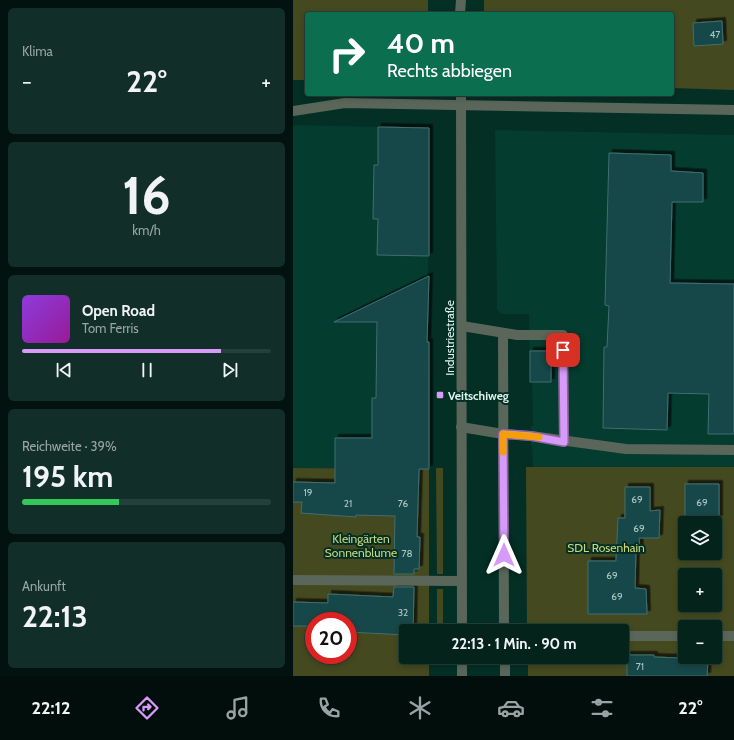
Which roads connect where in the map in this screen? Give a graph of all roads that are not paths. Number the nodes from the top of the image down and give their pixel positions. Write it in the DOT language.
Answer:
graph roads {
  1 [pos="461,0"];
  2 [pos="461,12"];
  3 [pos="461,96"];
  4 [pos="461,105"];
  5 [pos="734,110"];
  6 [pos="293,111"];
  7 [pos="462,326"];
  8 [pos="503,333"];
  9 [pos="461,427"];
  10 [pos="503,434"];
  11 [pos="564,442"];
  12 [pos="734,450"];
  13 [pos="293,580"];
  14 [pos="461,581"];
  15 [pos="462,624"];
  16 [pos="504,624"];
  17 [pos="629,636"];
  18 [pos="678,636"];
  19 [pos="722,636"];
  20 [pos="734,636"];
  21 [pos="462,664"];
  22 [pos="505,664"];
  23 [pos="462,676"];
  24 [pos="505,676"];
  1 -- 2 [label="street"];
  3 -- 4 [label="street, Industriestraße"];
  4 -- 5 [label="street"];
  4 -- 6 [label="street"];
  4 -- 7 [label="street, Industriestraße"];
  7 -- 8 [label="street"];
  7 -- 9 [label="street, Industriestraße"];
  8 -- 10 [label="street"];
  8 -- 11 [label="street"];
  9 -- 10 [label="street"];
  9 -- 14 [label="street, Industriestraße"];
  10 -- 11 [label="street"];
  10 -- 16 [label="street"];
  11 -- 12 [label="street"];
  13 -- 14 [label="street"];
  14 -- 15 [label="street, Industriestraße"];
  17 -- 18 [label="street"];
  19 -- 20 [label="street"];
  21 -- 23 [label="street"];
  22 -- 24 [label="street"];
}
